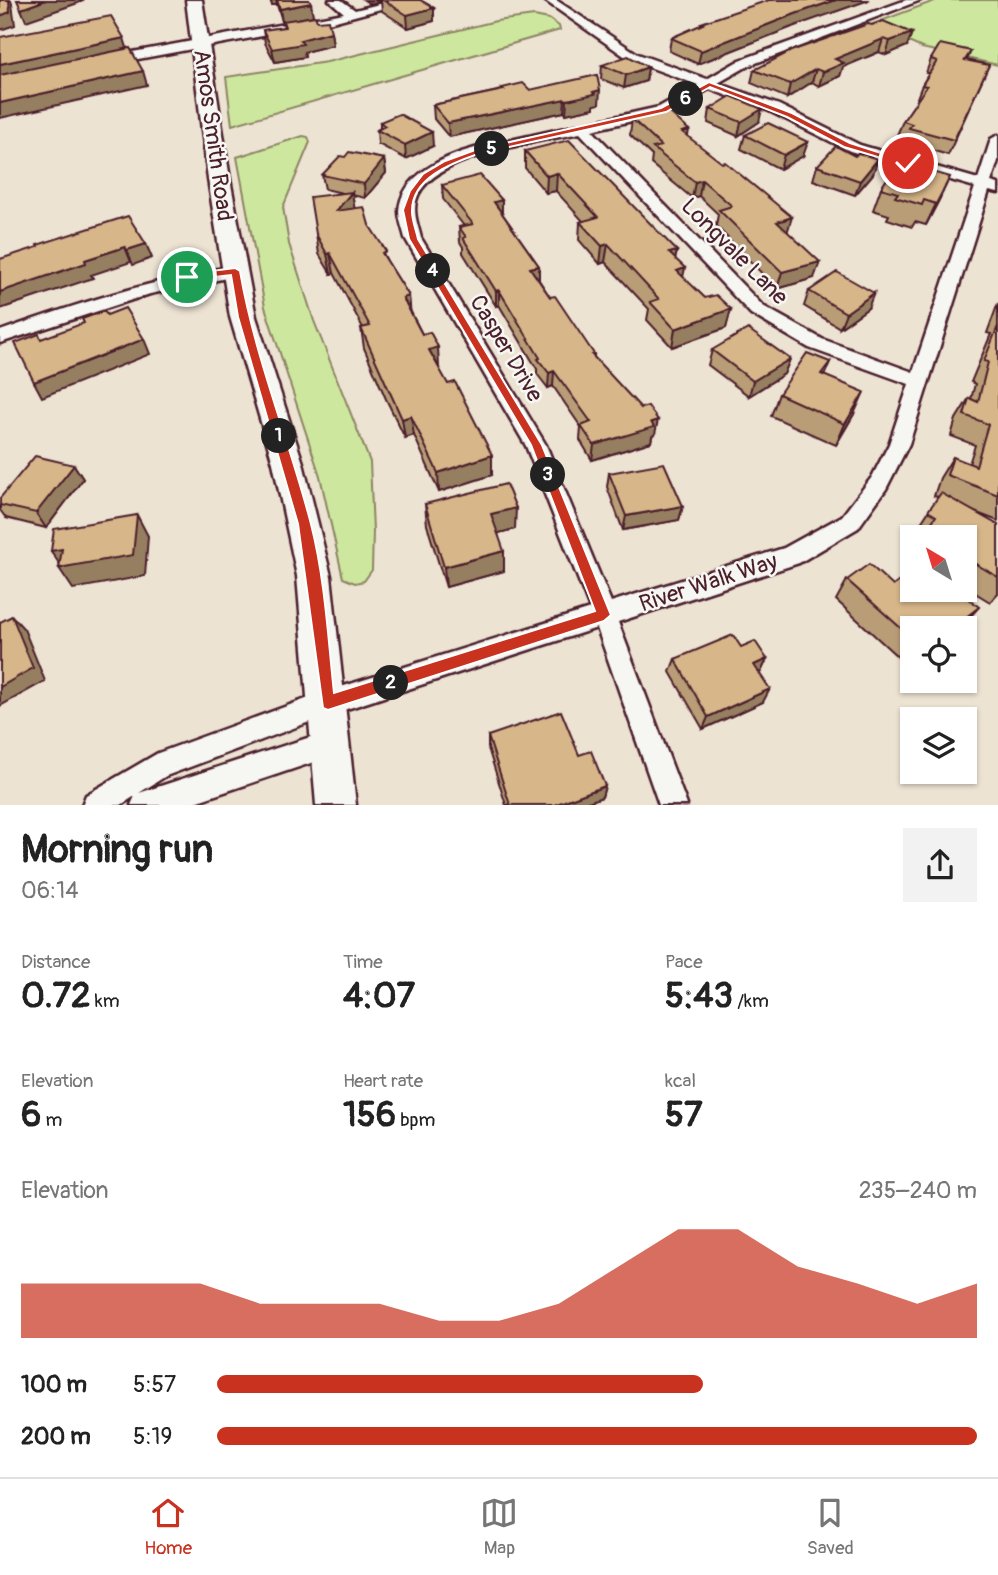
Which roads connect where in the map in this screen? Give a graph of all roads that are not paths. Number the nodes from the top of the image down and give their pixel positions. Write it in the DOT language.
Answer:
graph roads {
  1 [pos="194,0"];
  2 [pos="334,0"];
  3 [pos="409,0"];
  4 [pos="549,0"];
  5 [pos="916,0"];
  6 [pos="353,14"];
  7 [pos="200,42"];
  8 [pos="92,64"];
  9 [pos="709,84"];
  10 [pos="583,128"];
  11 [pos="998,139"];
  12 [pos="991,187"];
  13 [pos="235,271"];
  14 [pos="0,337"];
  15 [pos="920,382"];
  16 [pos="604,615"];
  17 [pos="328,703"];
  18 [pos="332,743"];
  19 [pos="96,805"];
  20 [pos="145,805"];
  21 [pos="336,805"];
  22 [pos="673,805"];
  1 -- 7 [label="street, Amos Smith Road"];
  2 -- 6 [label="street"];
  3 -- 6 [label="street"];
  4 -- 9 [label="street"];
  5 -- 9 [label="street, Casper Drive"];
  6 -- 7 [label="street"];
  7 -- 8 [label="street"];
  7 -- 13 [label="street, Amos Smith Road"];
  9 -- 10 [label="street, Casper Drive"];
  9 -- 12 [label="street"];
  10 -- 15 [label="street, Longvale Lane"];
  10 -- 16 [label="street, Casper Drive"];
  11 -- 12 [label="street, River Walk Way"];
  12 -- 15 [label="street, River Walk Way"];
  13 -- 14 [label="street"];
  13 -- 17 [label="street, Amos Smith Road"];
  15 -- 16 [label="street, River Walk Way"];
  16 -- 17 [label="street, River Walk Way"];
  16 -- 22 [label="street, Casper Drive"];
  17 -- 18 [label="street, Amos Smith Road"];
  17 -- 19 [label="street, River Walk Way"];
  18 -- 20 [label="street"];
  18 -- 21 [label="street, Amos Smith Road"];
}
